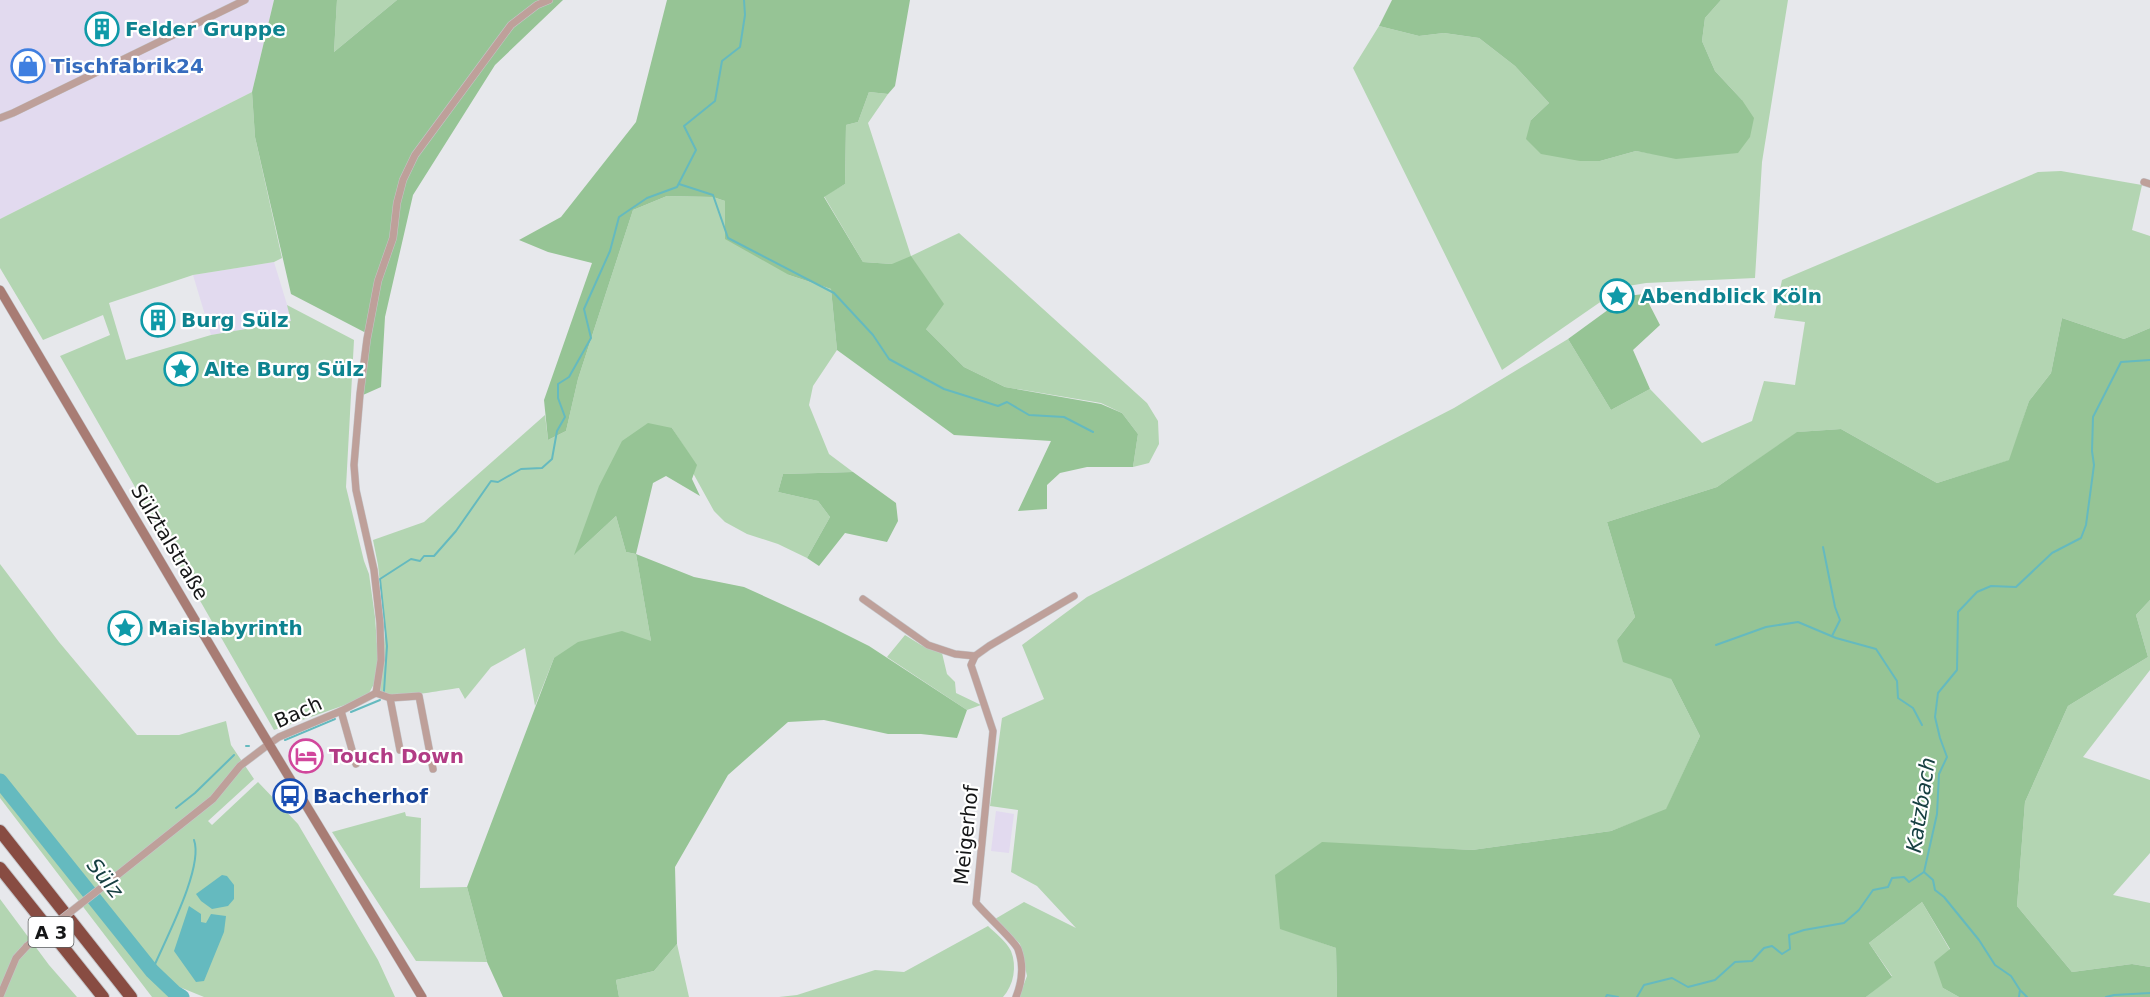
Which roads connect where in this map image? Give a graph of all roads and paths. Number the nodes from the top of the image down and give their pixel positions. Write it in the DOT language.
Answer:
graph roads {
  1 [pos="245,0"];
  2 [pos="549,0"];
  3 [pos="0,118"];
  4 [pos="0,290"];
  5 [pos="1074,596"];
  6 [pos="863,599"];
  7 [pos="975,656"];
  8 [pos="376,693"];
  9 [pos="390,698"];
  10 [pos="341,711"];
  11 [pos="268,744"];
  12 [pos="400,750"];
  13 [pos="356,764"];
  14 [pos="433,769"];
  15 [pos="0,831"];
  16 [pos="0,868"];
  17 [pos="0,996"];
  18 [pos="103,997"];
  19 [pos="131,997"];
  20 [pos="422,997"];
  21 [pos="1016,997"];
  1 -- 3 [label="street"];
  2 -- 8 [label="street"];
  4 -- 11 [label="main road, Sülztalstraße"];
  5 -- 7 [label="street"];
  6 -- 7 [label="street"];
  7 -- 21 [label="street, Meigerhof"];
  8 -- 9 [label="street"];
  8 -- 10 [label="street, Bach"];
  9 -- 12 [label="street"];
  9 -- 14 [label="street"];
  10 -- 11 [label="street, Bach"];
  10 -- 13 [label="street, Bach"];
  11 -- 17 [label="street, Bach, bridge"];
  11 -- 20 [label="main road, Sülztalstraße"];
  15 -- 19 [label="highway, A 3"];
  16 -- 18 [label="highway, A 3"];
}
